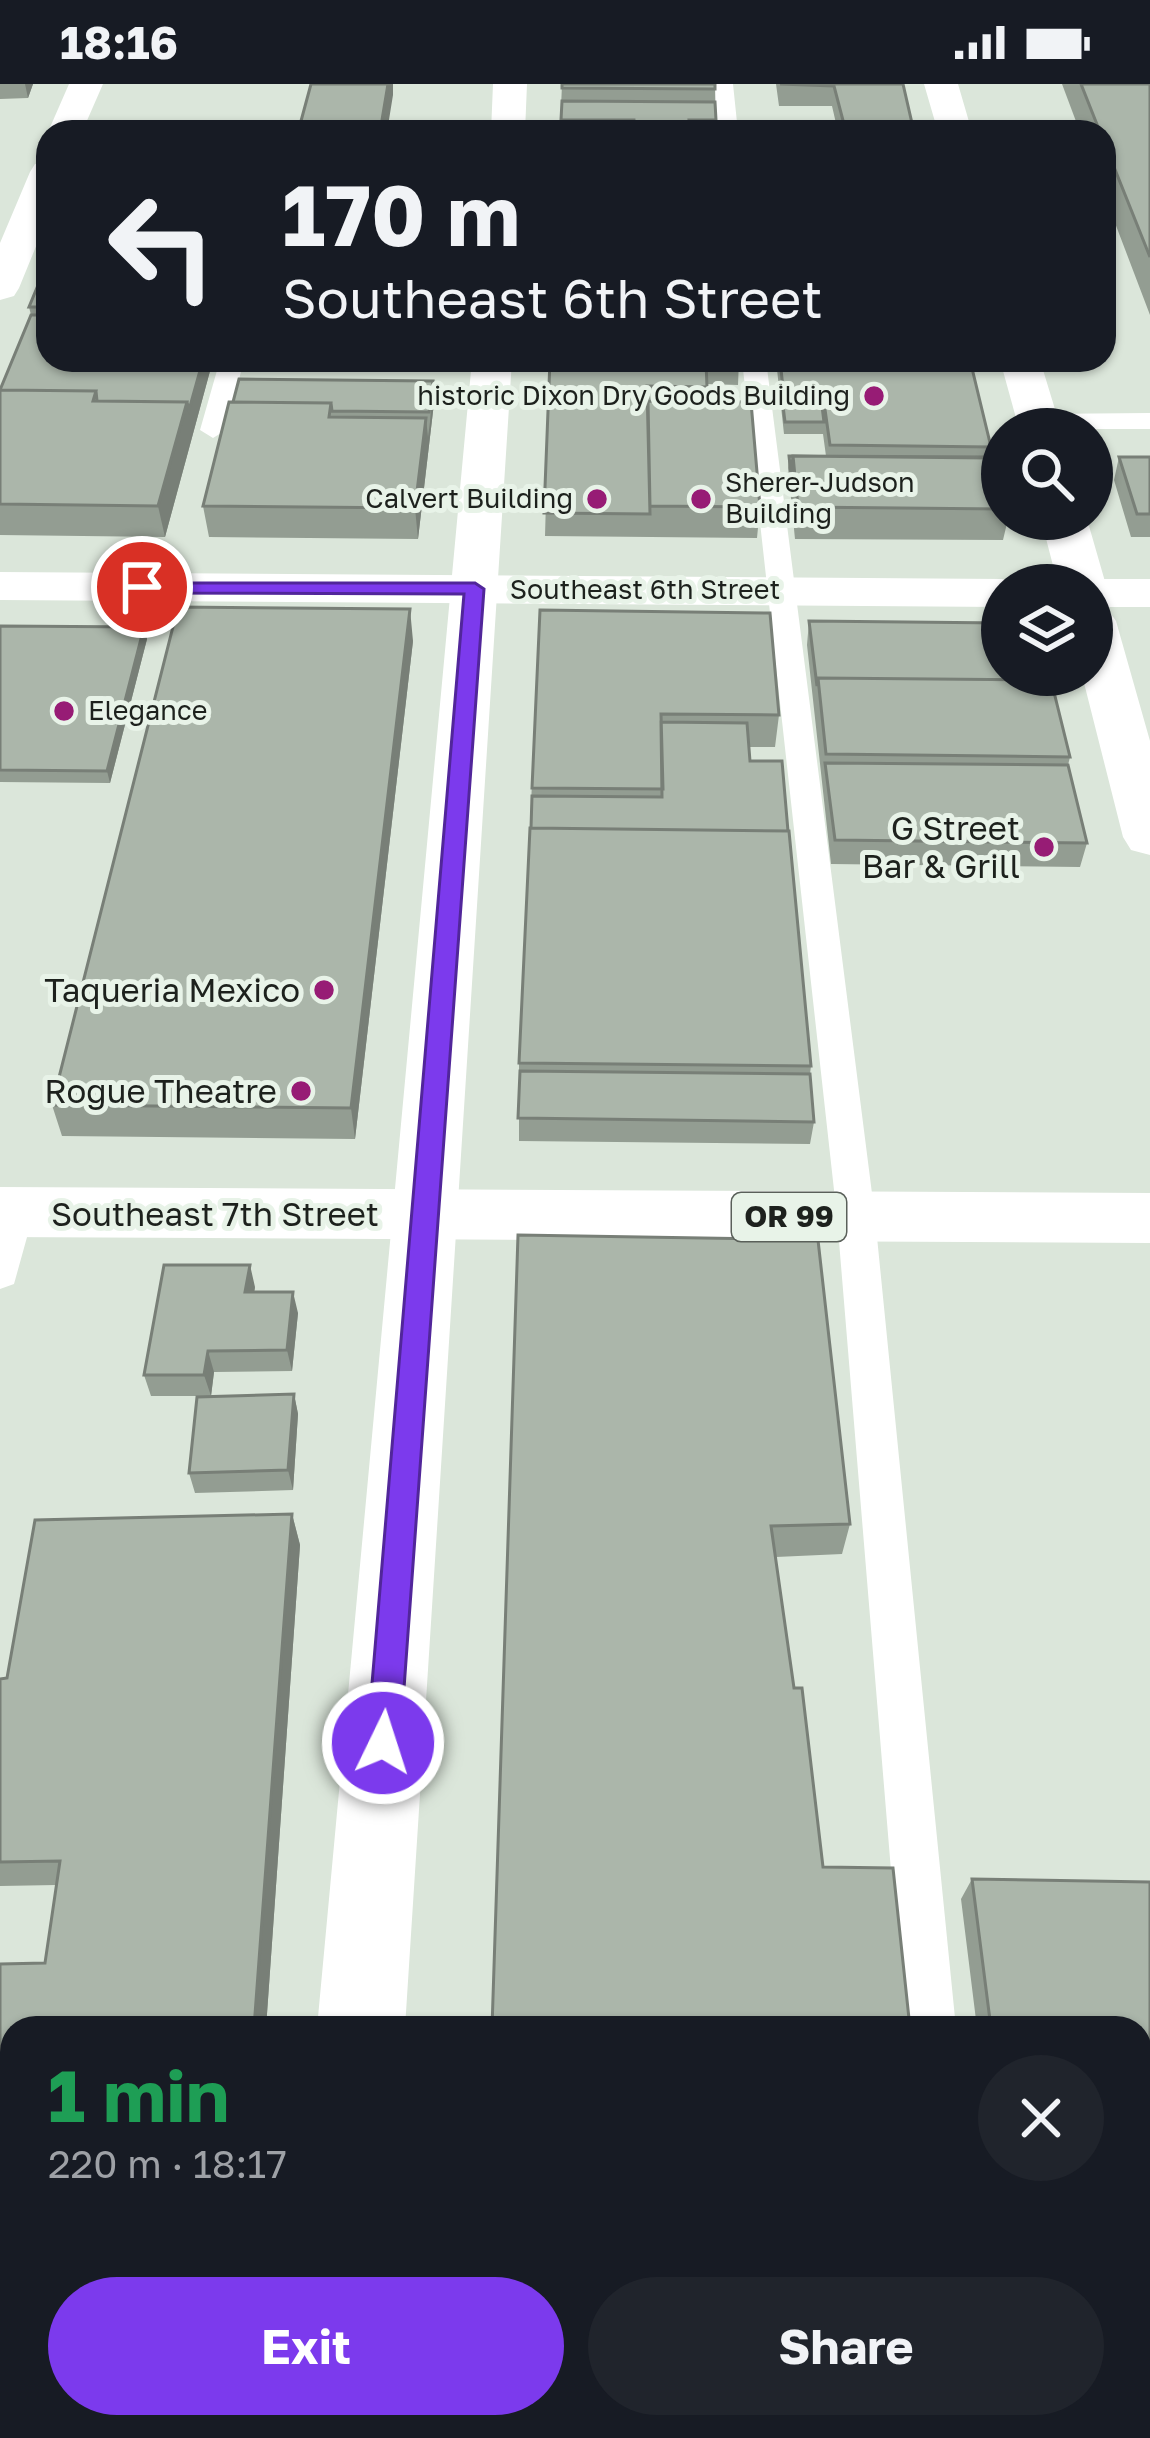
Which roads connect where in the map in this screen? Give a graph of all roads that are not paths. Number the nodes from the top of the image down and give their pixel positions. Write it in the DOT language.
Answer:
graph roads {
  1 [pos="86,84"];
  2 [pos="510,84"];
  3 [pos="723,84"];
  4 [pos="940,84"];
  5 [pos="70,120"];
  6 [pos="508,120"];
  7 [pos="727,120"];
  8 [pos="951,120"];
  9 [pos="36,201"];
  10 [pos="24,230"];
  11 [pos="0,288"];
  12 [pos="229,372"];
  13 [pos="491,372"];
  14 [pos="755,372"];
  15 [pos="1024,372"];
  16 [pos="1034,408"];
  17 [pos="1150,421"];
  18 [pos="1113,422"];
  19 [pos="213,430"];
  20 [pos="0,586"];
  21 [pos="475,589"];
  22 [pos="782,591"];
  23 [pos="981,593"];
  24 [pos="1113,593"];
  25 [pos="1150,593"];
  26 [pos="1112,696"];
  27 [pos="1150,837"];
  28 [pos="428,1216"];
  29 [pos="856,1217"];
  30 [pos="1150,1218"];
  31 [pos="5,1232"];
  32 [pos="363,2016"];
  33 [pos="929,2016"];
  1 -- 5 [label="main road"];
  2 -- 6 [label="main road"];
  3 -- 7 [label="lane"];
  4 -- 8 [label="main road"];
  9 -- 10 [label="main road"];
  10 -- 11 [label="main road"];
  12 -- 19 [label="lane"];
  13 -- 21 [label="main road"];
  14 -- 22 [label="lane"];
  15 -- 16 [label="main road"];
  17 -- 18 [label="lane"];
  20 -- 21 [label="main road, Southeast 6th Street"];
  21 -- 22 [label="main road, Southeast 6th Street"];
  21 -- 28 [label="main road"];
  22 -- 23 [label="main road, Southeast 6th Street"];
  22 -- 29 [label="lane"];
  24 -- 25 [label="main road"];
  26 -- 27 [label="main road"];
  28 -- 29 [label="main road, Southeast 7th Street / OR 99"];
  28 -- 31 [label="main road, Southeast 7th Street / OR 99"];
  28 -- 32 [label="main road"];
  29 -- 30 [label="main road, Southeast 7th Street / OR 99"];
  29 -- 33 [label="lane"];
}
